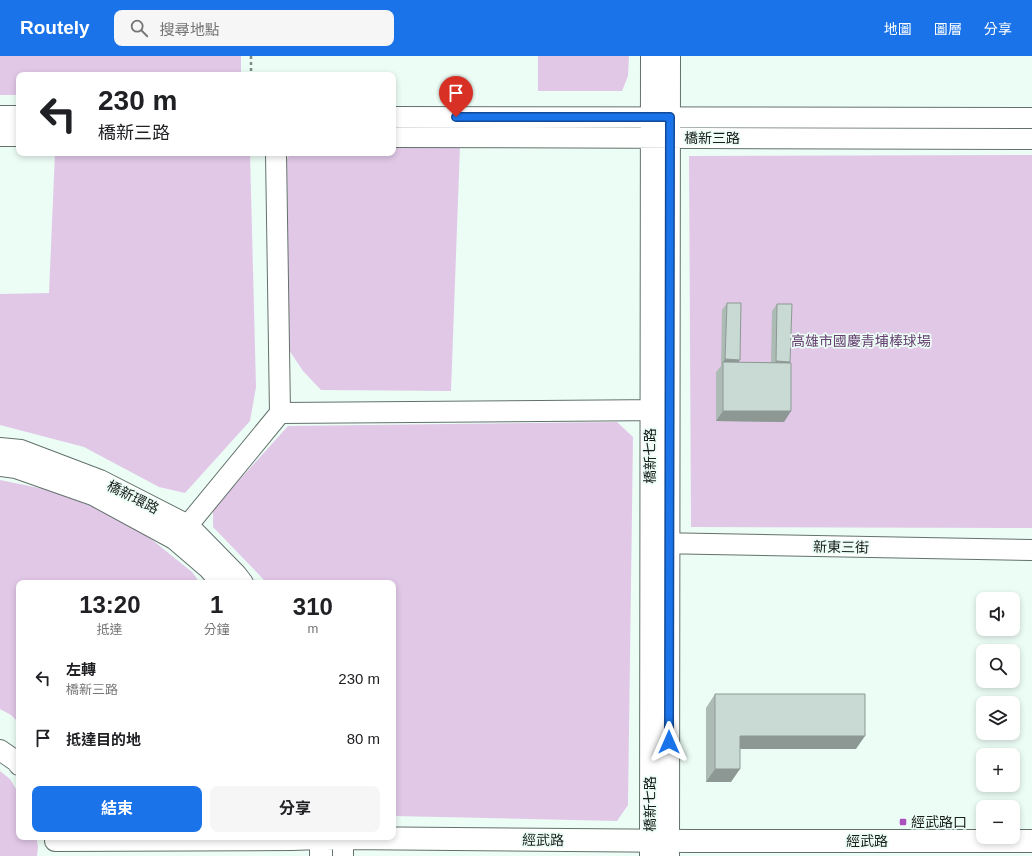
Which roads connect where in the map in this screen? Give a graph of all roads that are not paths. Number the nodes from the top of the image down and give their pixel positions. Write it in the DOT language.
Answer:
graph roads {
  1 [pos="651,56"];
  2 [pos="670,56"];
  3 [pos="0,116"];
  4 [pos="16,116"];
  5 [pos="396,117"];
  6 [pos="660,117"];
  7 [pos="1032,118"];
  8 [pos="0,136"];
  9 [pos="16,136"];
  10 [pos="396,137"];
  11 [pos="660,138"];
  12 [pos="1032,139"];
  13 [pos="276,156"];
  14 [pos="660,410"];
  15 [pos="280,413"];
  16 [pos="0,448"];
  17 [pos="0,466"];
  18 [pos="188,525"];
  19 [pos="174,540"];
  20 [pos="660,544"];
  21 [pos="1032,550"];
  22 [pos="218,580"];
  23 [pos="241,580"];
  24 [pos="0,750"];
  25 [pos="16,761"];
  26 [pos="1032,841"];
  27 [pos="321,844"];
  28 [pos="343,844"];
  29 [pos="54,845"];
  30 [pos="659,848"];
  1 -- 6 [label="street, 橋新七路"];
  2 -- 6 [label="street, 橋新七路"];
  3 -- 4 [label="street"];
  5 -- 6 [label="street, 橋新三路"];
  6 -- 7 [label="street, 橋新三路"];
  6 -- 11 [label="street, 橋新七路"];
  8 -- 9 [label="street"];
  10 -- 11 [label="street, 橋新三路"];
  11 -- 12 [label="street, 橋新三路"];
  11 -- 14 [label="street, 橋新七路"];
  13 -- 15 [label="street"];
  14 -- 15 [label="street"];
  14 -- 20 [label="street, 橋新七路"];
  15 -- 18 [label="street"];
  16 -- 18 [label="street, 橋新環路"];
  17 -- 19 [label="street, 橋新環路"];
  18 -- 19 [label="street"];
  18 -- 23 [label="street, 橋新環路"];
  19 -- 22 [label="street, 橋新環路"];
  20 -- 21 [label="street, 新東三街"];
  20 -- 30 [label="street, 橋新七路"];
  24 -- 25 [label="street"];
  26 -- 30 [label="street, 經武路"];
  27 -- 28 [label="street, 經武路"];
  27 -- 29 [label="street, 經武路"];
  28 -- 30 [label="street, 經武路"];
}
